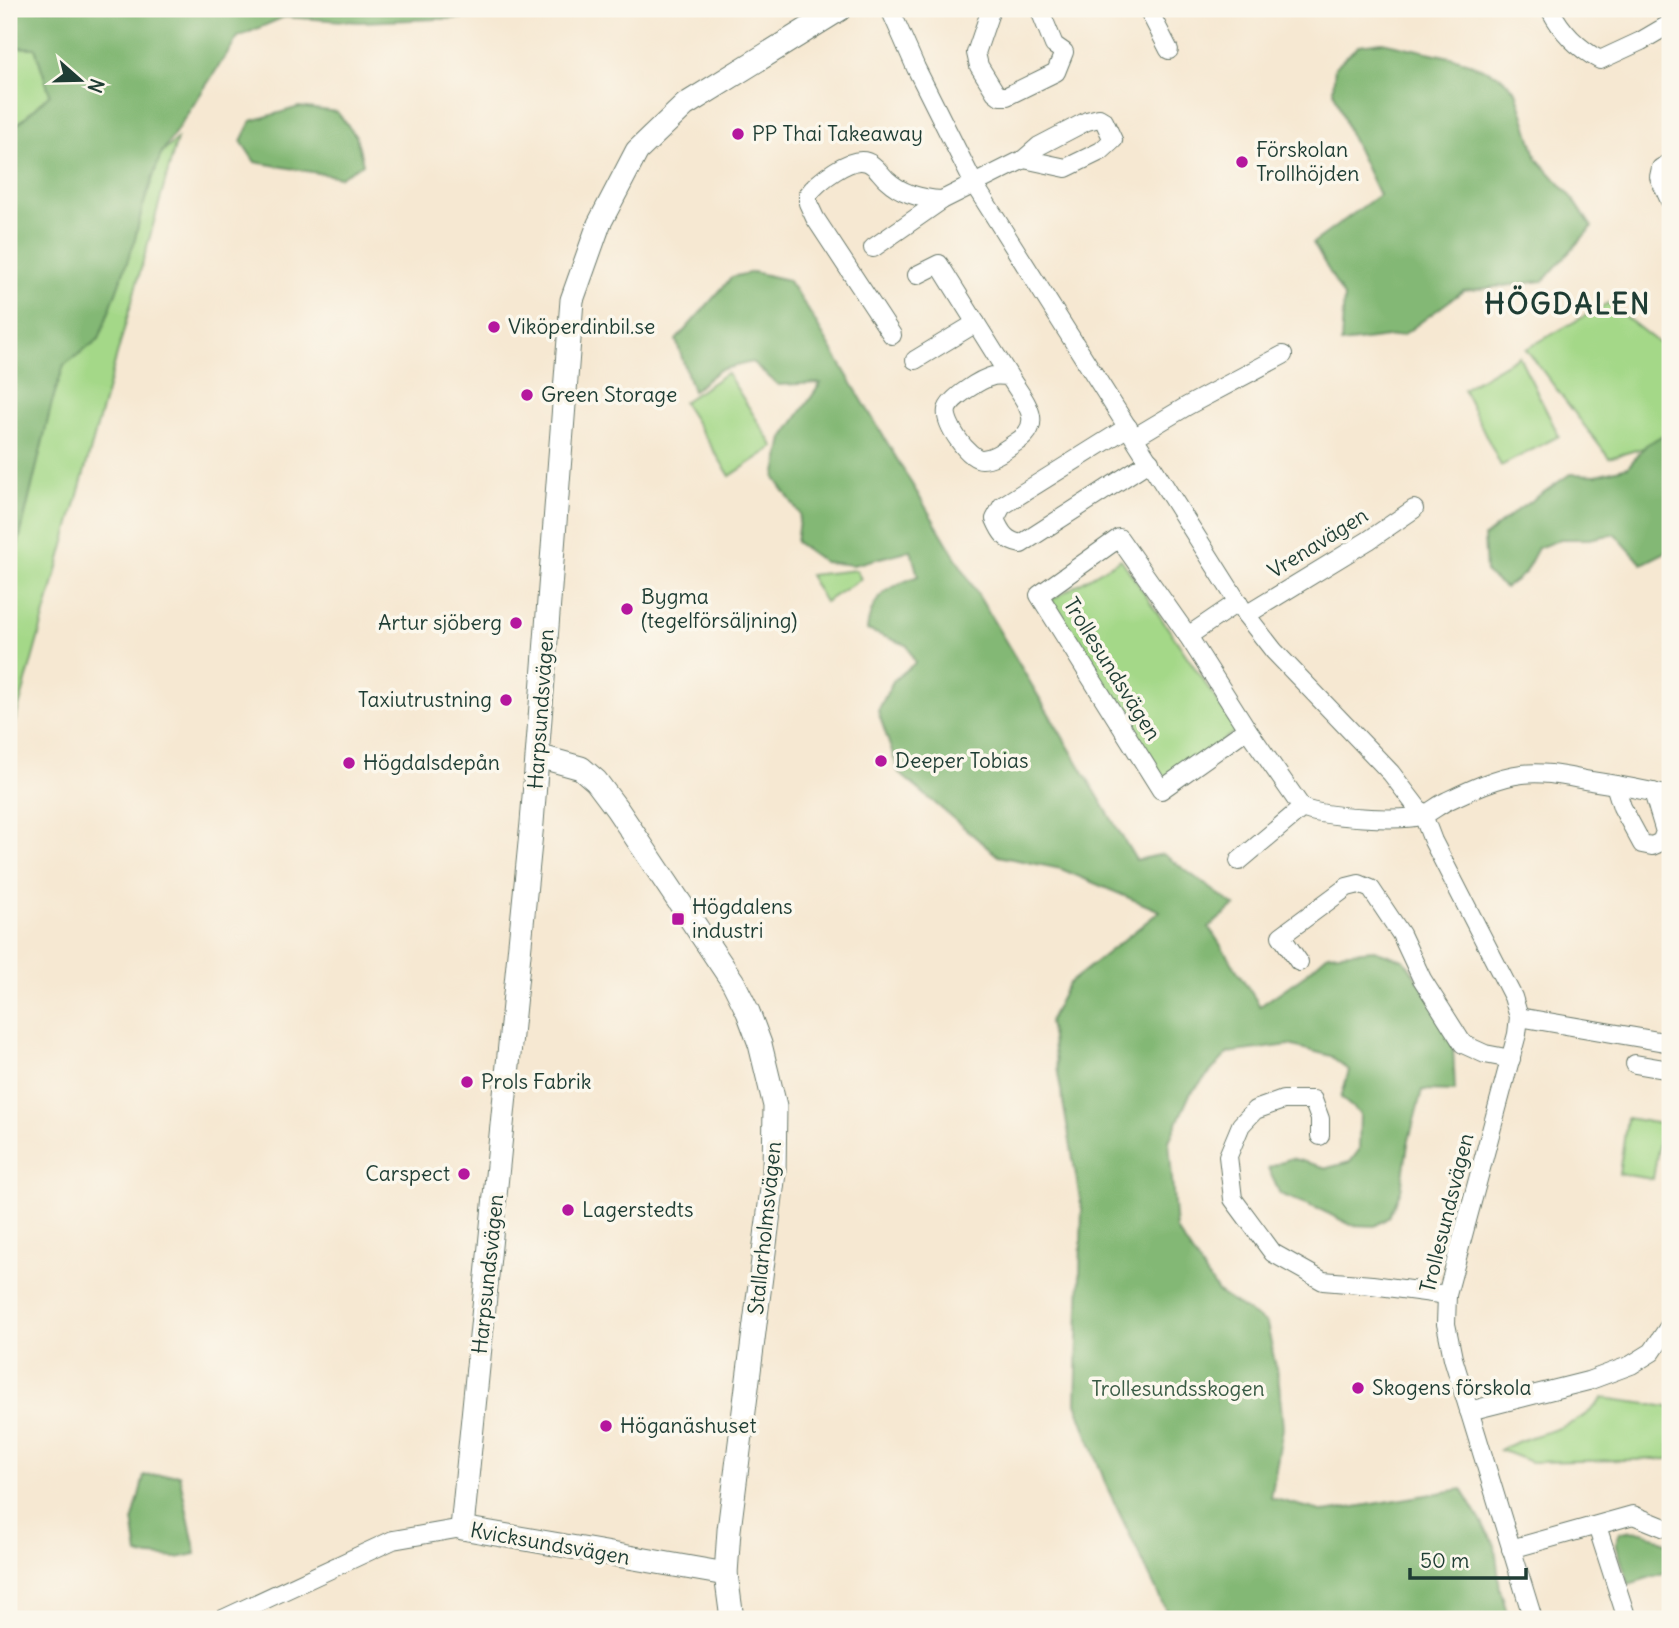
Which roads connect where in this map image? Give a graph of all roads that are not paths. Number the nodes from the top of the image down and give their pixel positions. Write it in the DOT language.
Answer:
graph roads {
  1 [pos="840,9"];
  2 [pos="890,9"];
  3 [pos="991,9"];
  4 [pos="1042,9"];
  5 [pos="1148,9"];
  6 [pos="1550,9"];
  7 [pos="1670,24"];
  8 [pos="1169,50"];
  9 [pos="1024,159"];
  10 [pos="1670,163"];
  11 [pos="974,184"];
  12 [pos="942,200"];
  13 [pos="1670,201"];
  14 [pos="873,248"];
  15 [pos="918,275"];
  16 [pos="976,323"];
  17 [pos="892,335"];
  18 [pos="1283,355"];
  19 [pos="915,360"];
  20 [pos="1009,376"];
  21 [pos="1132,432"];
  22 [pos="1150,461"];
  23 [pos="1414,509"];
  24 [pos="1242,609"];
  25 [pos="1188,636"];
  26 [pos="1247,729"];
  27 [pos="538,756"];
  28 [pos="1615,785"];
  29 [pos="1662,794"];
  30 [pos="1302,808"];
  31 [pos="1423,815"];
  32 [pos="1239,861"];
  33 [pos="1299,962"];
  34 [pos="1519,1017"];
  35 [pos="1670,1044"];
  36 [pos="1511,1059"];
  37 [pos="1635,1064"];
  38 [pos="1670,1070"];
  39 [pos="1320,1136"];
  40 [pos="1447,1296"];
  41 [pos="1670,1325"];
  42 [pos="1469,1411"];
  43 [pos="1597,1526"];
  44 [pos="462,1528"];
  45 [pos="1670,1530"];
  46 [pos="1511,1549"];
  47 [pos="726,1574"];
  48 [pos="223,1619"];
  49 [pos="732,1619"];
  50 [pos="1533,1619"];
  51 [pos="1627,1619"];
  1 -- 27 [label="street, Harpsundsvägen"];
  2 -- 11 [label="street"];
  3 -- 4 [label="street"];
  5 -- 8 [label="street"];
  6 -- 7 [label="street"];
  9 -- 11 [label="street"];
  10 -- 13 [label="street"];
  11 -- 12 [label="street"];
  11 -- 21 [label="street"];
  12 -- 14 [label="street"];
  12 -- 17 [label="street"];
  15 -- 16 [label="street"];
  16 -- 19 [label="street"];
  16 -- 20 [label="street"];
  18 -- 21 [label="street"];
  20 -- 20 [label="street"];
  21 -- 22 [label="street"];
  21 -- 22 [label="street"];
  22 -- 24 [label="street"];
  23 -- 24 [label="street, Vrenavägen"];
  24 -- 25 [label="street"];
  24 -- 31 [label="street"];
  25 -- 26 [label="street, Trollesundsvägen"];
  25 -- 26 [label="street, Trollesundsvägen"];
  26 -- 30 [label="street, Trollesundsvägen"];
  27 -- 44 [label="street, Harpsundsvägen"];
  27 -- 47 [label="street, Stallarholmsvägen"];
  28 -- 29 [label="street"];
  28 -- 29 [label="street"];
  28 -- 31 [label="street"];
  30 -- 31 [label="street"];
  30 -- 32 [label="street"];
  31 -- 34 [label="street"];
  33 -- 36 [label="street"];
  34 -- 35 [label="street"];
  34 -- 36 [label="street, Trollesundsvägen"];
  36 -- 40 [label="street, Trollesundsvägen"];
  37 -- 38 [label="street"];
  39 -- 40 [label="street"];
  40 -- 42 [label="street, Trollesundsvägen"];
  41 -- 42 [label="street"];
  42 -- 46 [label="street, Trollesundsvägen"];
  43 -- 45 [label="street"];
  43 -- 46 [label="street"];
  43 -- 51 [label="street"];
  44 -- 47 [label="street, Kvicksundsvägen"];
  44 -- 48 [label="street, Kvicksundsvägen"];
  46 -- 50 [label="street, Trollesundsvägen"];
  47 -- 49 [label="street, Stallarholmsvägen"];
}
